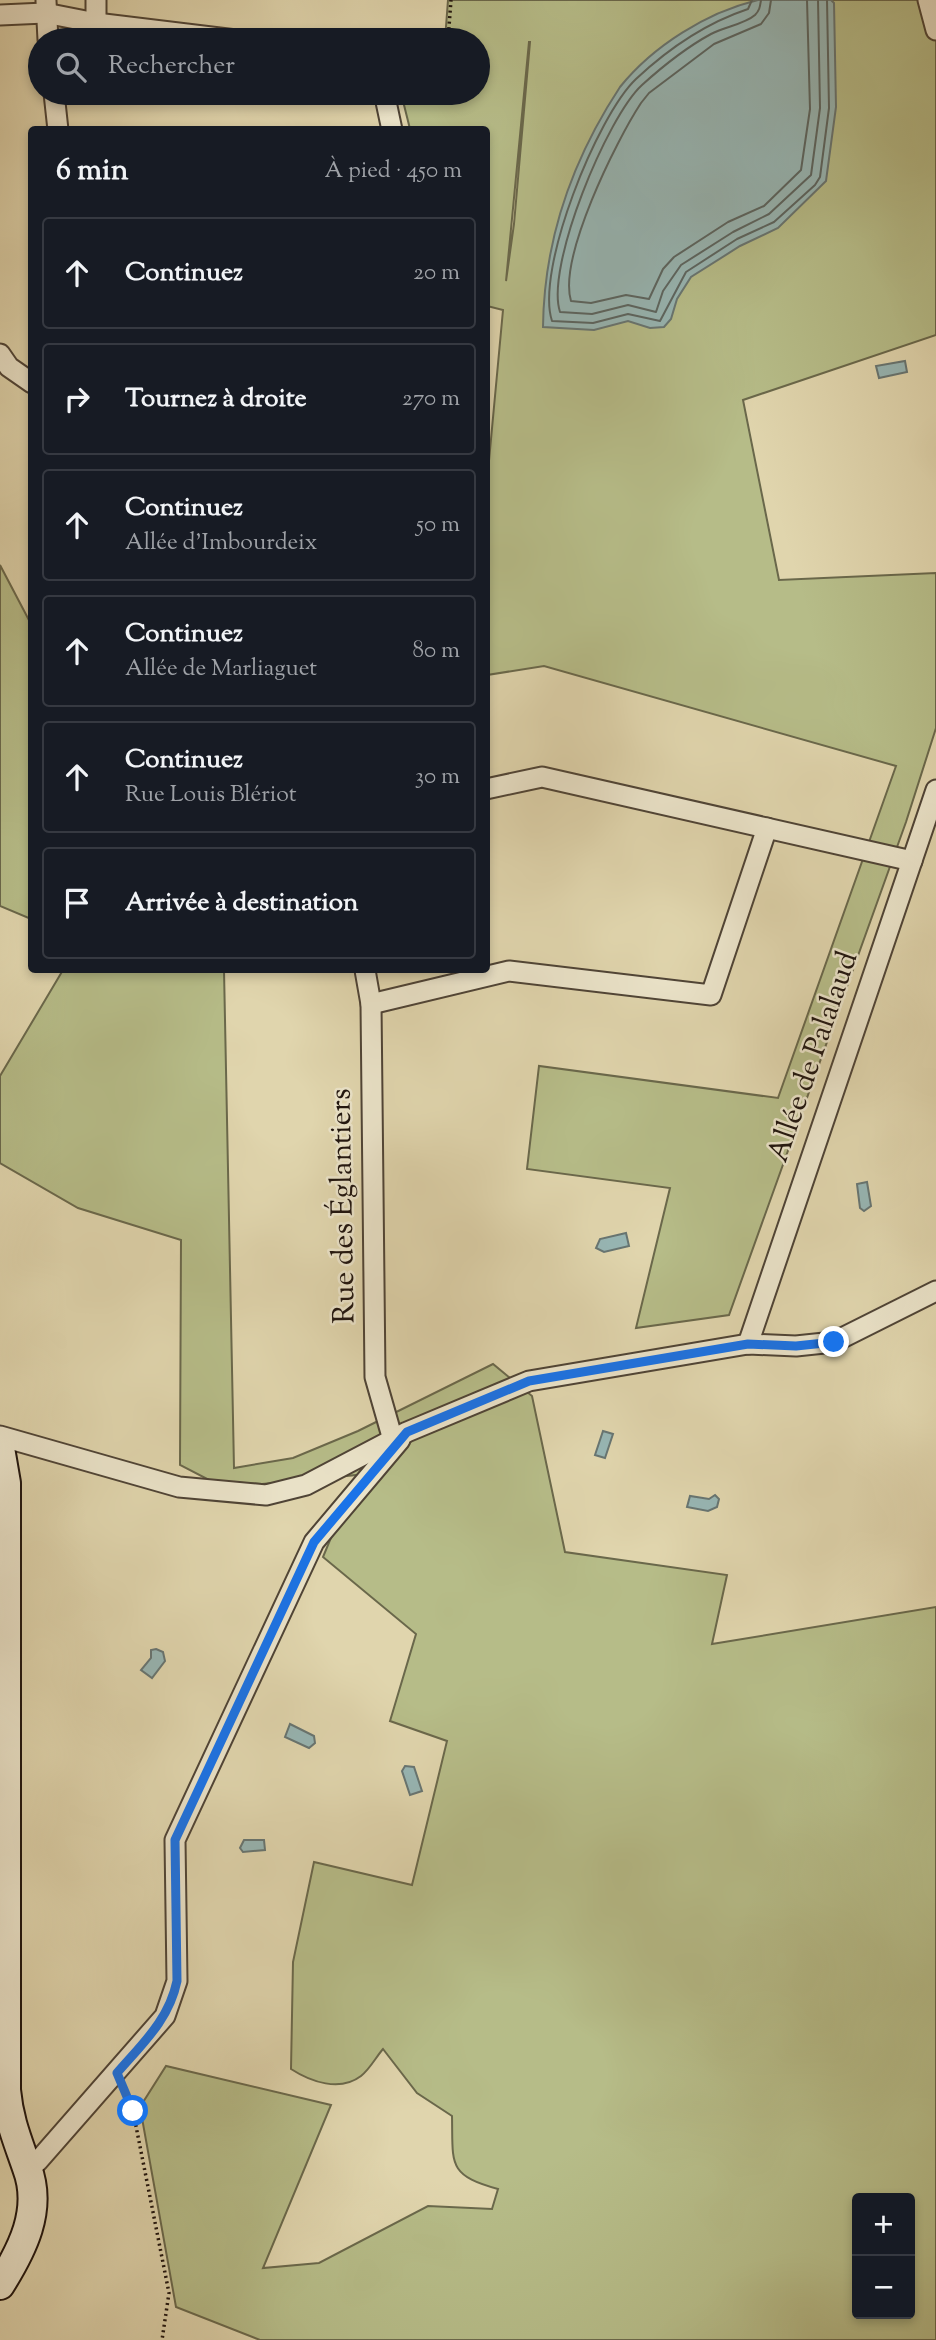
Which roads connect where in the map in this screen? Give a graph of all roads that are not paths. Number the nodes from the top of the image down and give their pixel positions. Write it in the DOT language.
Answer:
graph roads {
  1 [pos="96,0"];
  2 [pos="928,0"];
  3 [pos="46,7"];
  4 [pos="0,15"];
  5 [pos="96,23"];
  6 [pos="47,28"];
  7 [pos="137,28"];
  8 [pos="936,30"];
  9 [pos="55,105"];
  10 [pos="387,105"];
  11 [pos="58,126"];
  12 [pos="391,126"];
  13 [pos="0,354"];
  14 [pos="28,380"];
  15 [pos="490,788"];
  16 [pos="936,790"];
  17 [pos="767,828"];
  18 [pos="912,861"];
  19 [pos="366,973"];
  20 [pos="371,1004"];
  21 [pos="936,1291"];
  22 [pos="748,1344"];
  23 [pos="0,1436"];
  24 [pos="400,1436"];
  25 [pos="0,1448"];
  26 [pos="4,2115"];
  27 [pos="28,2169"];
  28 [pos="0,2284"];
  1 -- 5 [label="street"];
  2 -- 8 [label="street"];
  3 -- 4 [label="street"];
  3 -- 5 [label="street"];
  3 -- 6 [label="street"];
  5 -- 7 [label="street"];
  9 -- 11 [label="street"];
  10 -- 12 [label="street"];
  13 -- 14 [label="street"];
  15 -- 17 [label="street"];
  16 -- 18 [label="street, Allée de Palalaud"];
  17 -- 18 [label="street"];
  17 -- 20 [label="street"];
  18 -- 22 [label="street, Allée de Palalaud"];
  19 -- 20 [label="street, Rue des Églantiers"];
  20 -- 24 [label="street, Rue des Églantiers"];
  21 -- 22 [label="street"];
  22 -- 24 [label="street"];
  23 -- 24 [label="street"];
  24 -- 27 [label="street"];
  25 -- 26 [label="street"];
  26 -- 27 [label="street"];
  27 -- 28 [label="street"];
}
